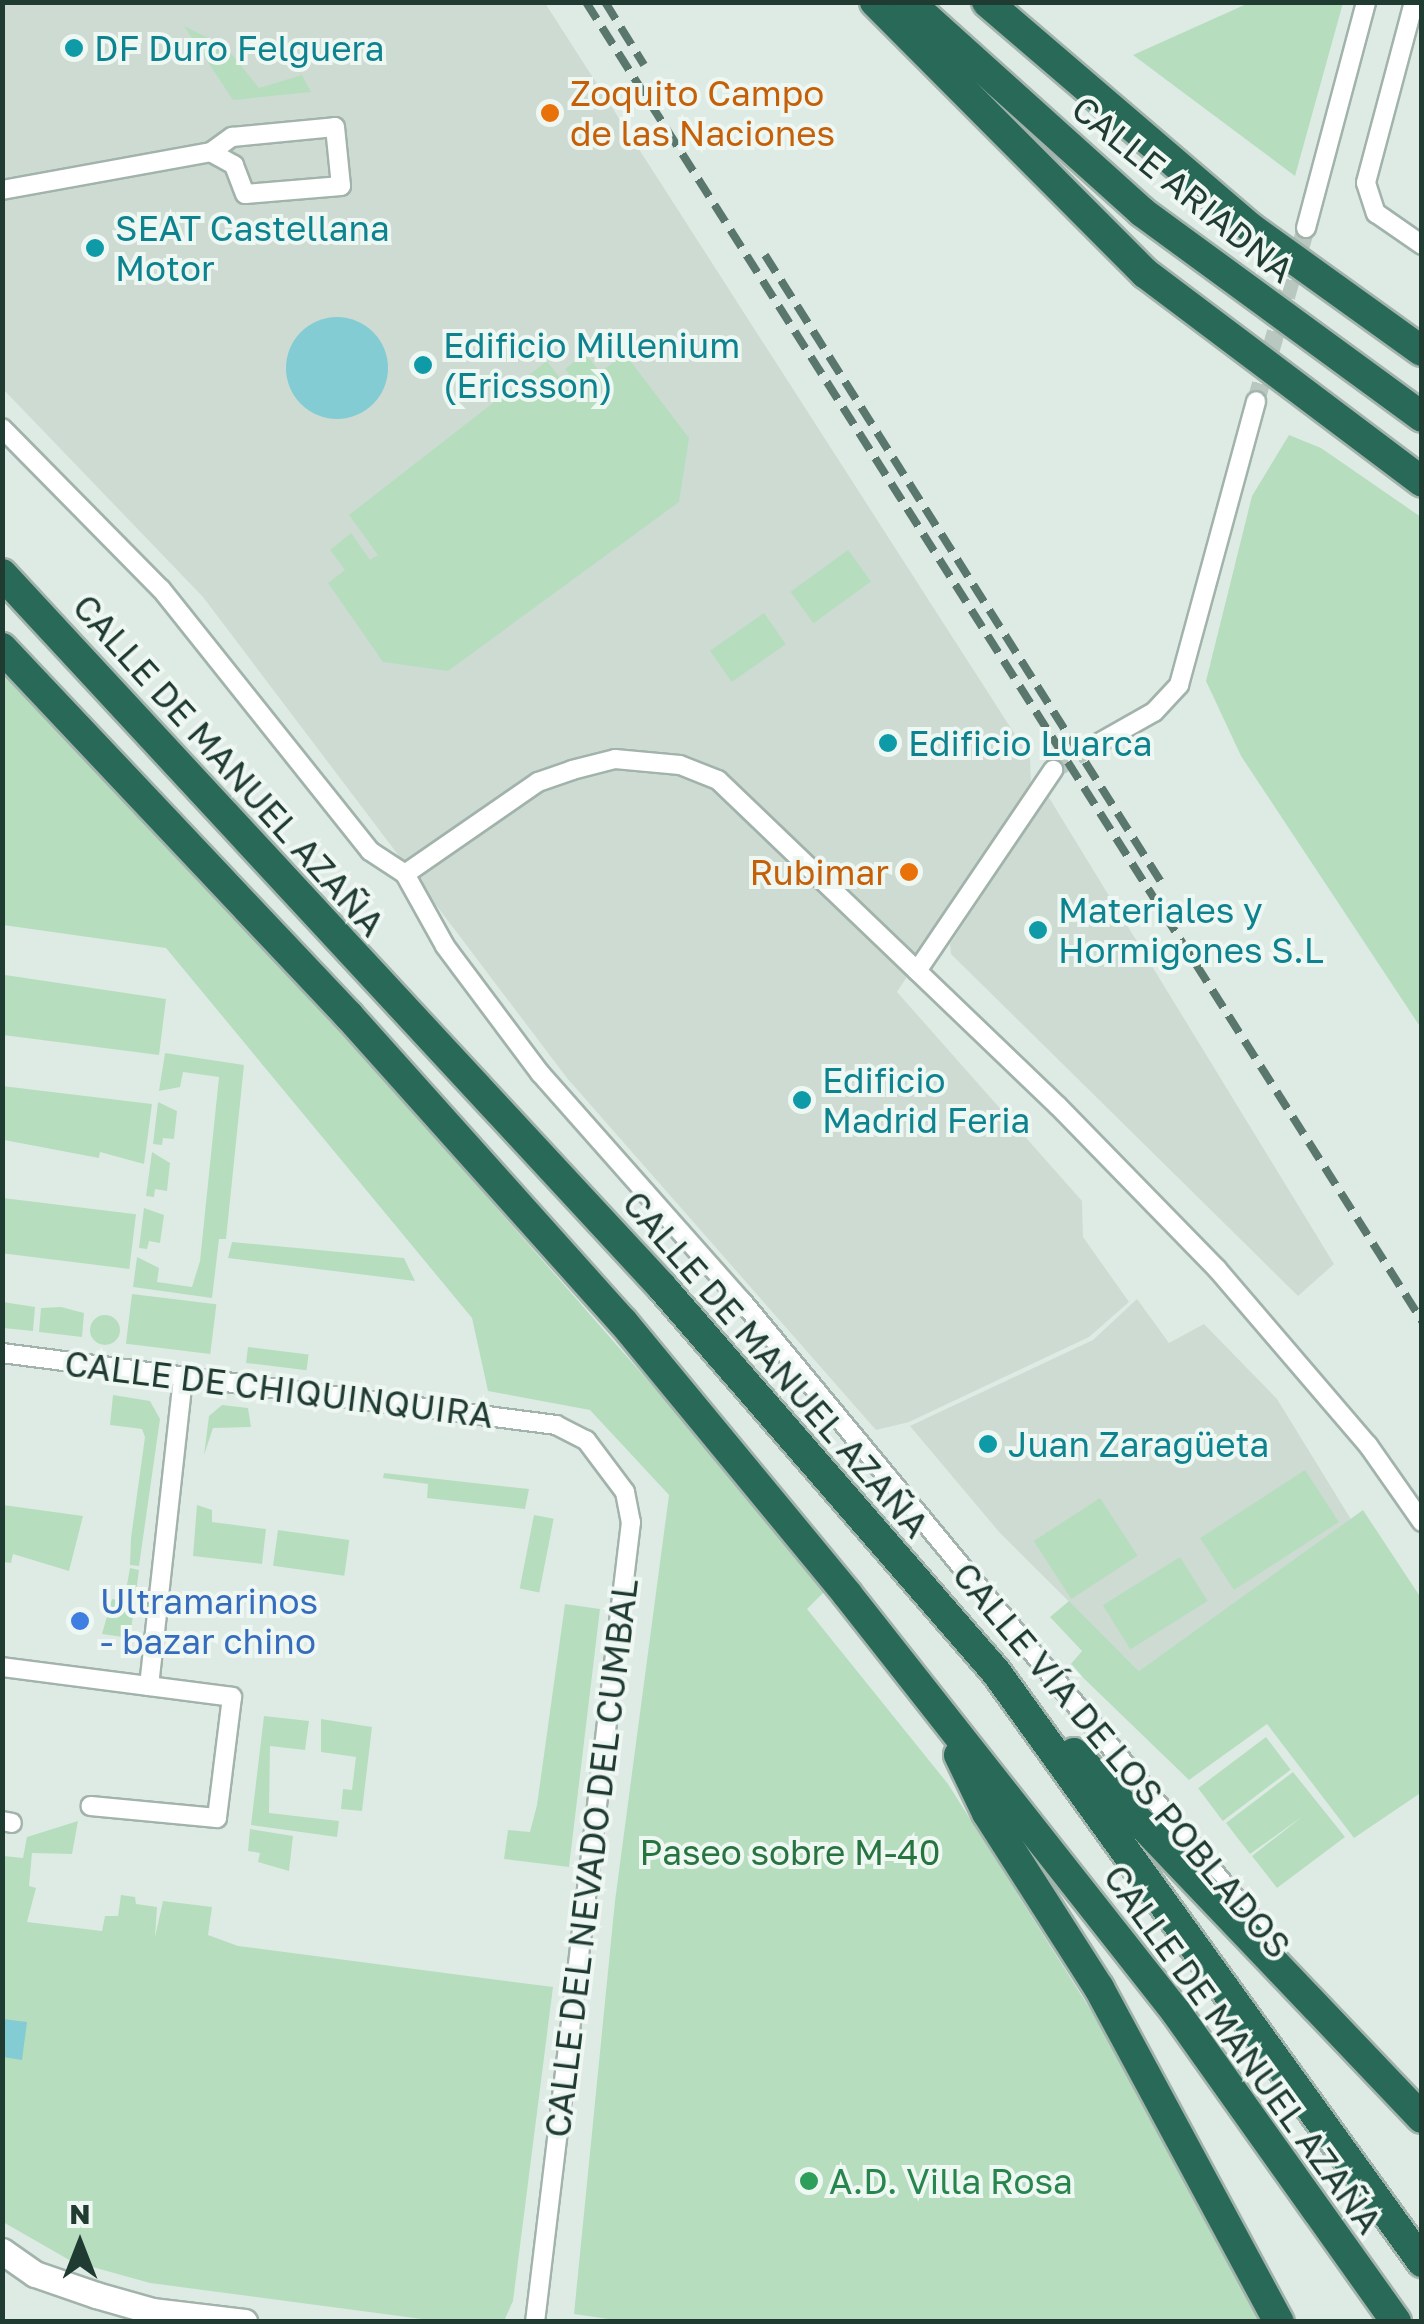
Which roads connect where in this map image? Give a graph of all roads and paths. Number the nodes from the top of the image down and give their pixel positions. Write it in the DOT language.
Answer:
graph roads {
  1 [pos="876,2"];
  2 [pos="909,2"];
  3 [pos="987,2"];
  4 [pos="1366,2"];
  5 [pos="1414,2"];
  6 [pos="211,152"];
  7 [pos="2,190"];
  8 [pos="1306,228"];
  9 [pos="1422,245"];
  10 [pos="1422,350"];
  11 [pos="1256,401"];
  12 [pos="1422,417"];
  13 [pos="2,428"];
  14 [pos="1422,482"];
  15 [pos="2,574"];
  16 [pos="2,648"];
  17 [pos="1090,748"];
  18 [pos="1053,770"];
  19 [pos="405,874"];
  20 [pos="916,970"];
  21 [pos="2,1353"];
  22 [pos="183,1377"];
  23 [pos="556,1425"];
  24 [pos="1422,1522"];
  25 [pos="2,1668"];
  26 [pos="996,1672"];
  27 [pos="149,1686"];
  28 [pos="934,1703"];
  29 [pos="92,1806"];
  30 [pos="1395,2084"];
  31 [pos="1422,2118"];
  32 [pos="2,2251"];
  33 [pos="1422,2262"];
  34 [pos="244,2322"];
  35 [pos="536,2322"];
  36 [pos="1279,2322"];
  37 [pos="1396,2322"];
  1 -- 14 [label="highway"];
  2 -- 12 [label="highway, CALLE ARIADNA"];
  3 -- 10 [label="highway, CALLE ARIADNA"];
  4 -- 8 [label="street"];
  5 -- 9 [label="street"];
  6 -- 6 [label="street"];
  6 -- 7 [label="street"];
  11 -- 17 [label="street"];
  13 -- 19 [label="street, CALLE VÍA DE LOS POBLADOS"];
  15 -- 26 [label="highway, CALLE DE MANUEL AZAÑA"];
  16 -- 28 [label="highway, CALLE DE MANUEL AZAÑA"];
  18 -- 20 [label="street"];
  19 -- 20 [label="street"];
  19 -- 30 [label="street, CALLE VÍA DE LOS POBLADOS"];
  20 -- 24 [label="street"];
  21 -- 22 [label="street, CALLE DE CHIQUINQUIRA"];
  22 -- 23 [label="street, CALLE DE CHIQUINQUIRA"];
  22 -- 27 [label="street"];
  23 -- 35 [label="street, CALLE DEL NEVADO DEL CUMBAL"];
  25 -- 27 [label="street"];
  26 -- 30 [label="highway"];
  26 -- 33 [label="highway, CALLE DE MANUEL AZAÑA"];
  27 -- 29 [label="street"];
  28 -- 36 [label="highway"];
  28 -- 37 [label="highway, CALLE DE MANUEL AZAÑA"];
  30 -- 31 [label="highway"];
  32 -- 34 [label="main road"];
}
